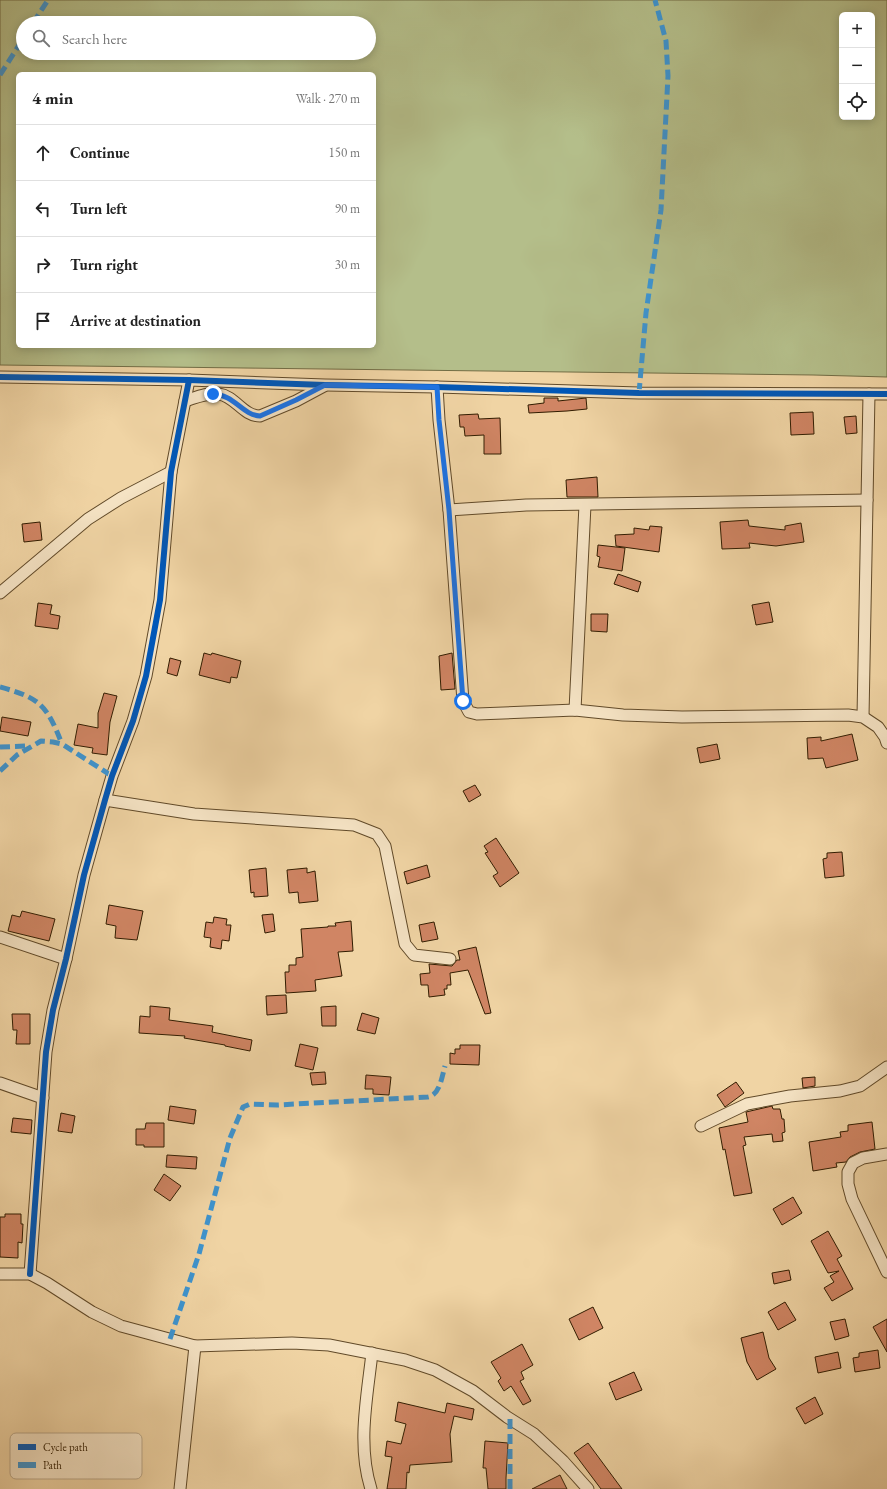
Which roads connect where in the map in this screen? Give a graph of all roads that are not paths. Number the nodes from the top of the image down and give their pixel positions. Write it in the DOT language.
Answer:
graph roads {
  1 [pos="0,377"];
  2 [pos="189,380"];
  3 [pos="325,385"];
  4 [pos="437,387"];
  5 [pos="869,394"];
  6 [pos="887,394"];
  7 [pos="185,401"];
  8 [pos="171,472"];
  9 [pos="867,500"];
  10 [pos="585,505"];
  11 [pos="449,510"];
  12 [pos="0,593"];
  13 [pos="575,710"];
  14 [pos="864,717"];
  15 [pos="887,743"];
  16 [pos="105,800"];
  17 [pos="0,937"];
  18 [pos="66,959"];
  19 [pos="450,959"];
  20 [pos="887,1067"];
  21 [pos="0,1083"];
  22 [pos="43,1098"];
  23 [pos="701,1126"];
  24 [pos="887,1154"];
  25 [pos="887,1272"];
  26 [pos="0,1274"];
  27 [pos="30,1274"];
  28 [pos="195,1346"];
  29 [pos="372,1353"];
  30 [pos="180,1489"];
  31 [pos="371,1489"];
  32 [pos="588,1489"];
  1 -- 2 [label="street"];
  2 -- 3 [label="street"];
  2 -- 7 [label="street"];
  3 -- 4 [label="street"];
  3 -- 7 [label="street"];
  4 -- 5 [label="street"];
  4 -- 11 [label="street"];
  5 -- 6 [label="street"];
  5 -- 9 [label="street"];
  7 -- 8 [label="street"];
  8 -- 12 [label="street"];
  8 -- 16 [label="street"];
  9 -- 10 [label="street"];
  9 -- 14 [label="street"];
  10 -- 11 [label="street"];
  10 -- 13 [label="street"];
  11 -- 13 [label="street"];
  13 -- 14 [label="street"];
  14 -- 15 [label="street"];
  16 -- 18 [label="street"];
  16 -- 19 [label="street"];
  17 -- 18 [label="street"];
  18 -- 22 [label="street"];
  20 -- 23 [label="street"];
  21 -- 22 [label="street"];
  22 -- 27 [label="street"];
  24 -- 25 [label="street"];
  26 -- 27 [label="street"];
  27 -- 28 [label="street"];
  28 -- 29 [label="street"];
  28 -- 30 [label="street"];
  29 -- 31 [label="street"];
  29 -- 32 [label="street"];
}
